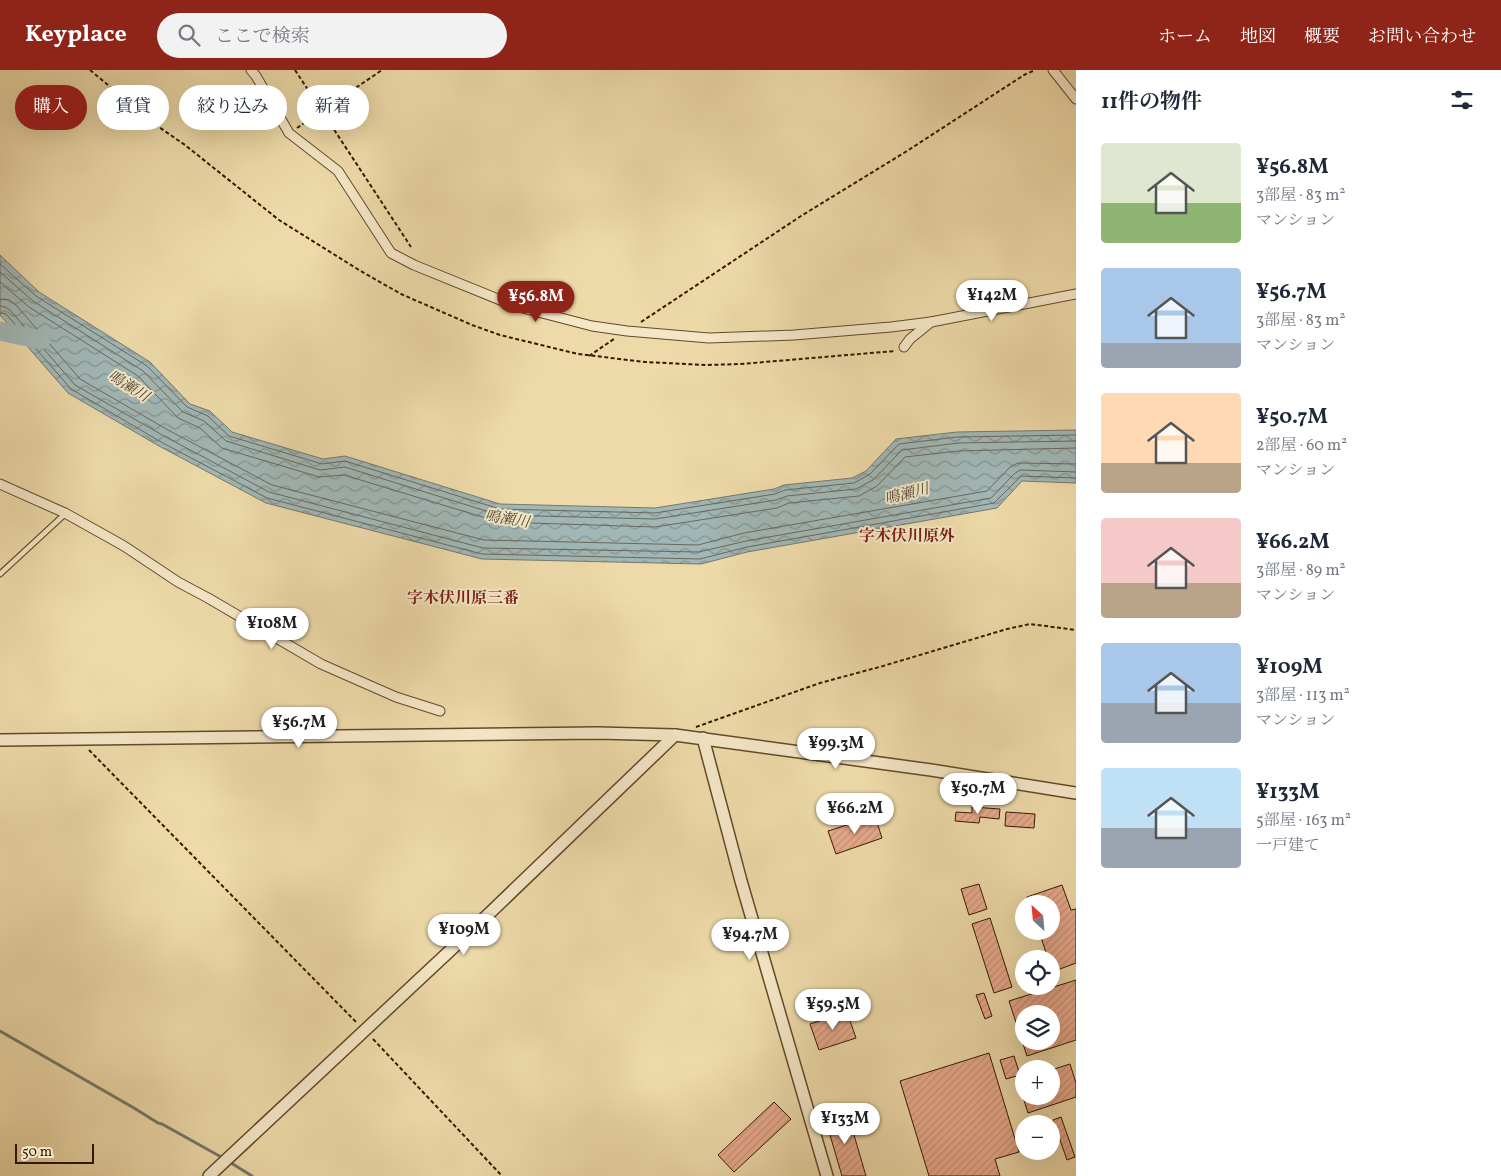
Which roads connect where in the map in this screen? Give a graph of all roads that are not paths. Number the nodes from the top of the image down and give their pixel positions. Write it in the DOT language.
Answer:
graph roads {
  1 [pos="251,70"];
  2 [pos="1053,70"];
  3 [pos="1076,99"];
  4 [pos="1076,294"];
  5 [pos="931,322"];
  6 [pos="904,347"];
  7 [pos="0,484"];
  8 [pos="65,513"];
  9 [pos="0,574"];
  10 [pos="440,711"];
  11 [pos="675,734"];
  12 [pos="703,738"];
  13 [pos="0,740"];
  14 [pos="1076,793"];
  15 [pos="209,1176"];
  16 [pos="827,1176"];
  1 -- 5 [label="street"];
  2 -- 3 [label="street"];
  4 -- 5 [label="street"];
  5 -- 6 [label="street"];
  7 -- 8 [label="street"];
  8 -- 9 [label="lane"];
  8 -- 10 [label="street"];
  11 -- 12 [label="street"];
  11 -- 13 [label="street"];
  11 -- 15 [label="street"];
  12 -- 14 [label="street"];
  12 -- 16 [label="street"];
}
